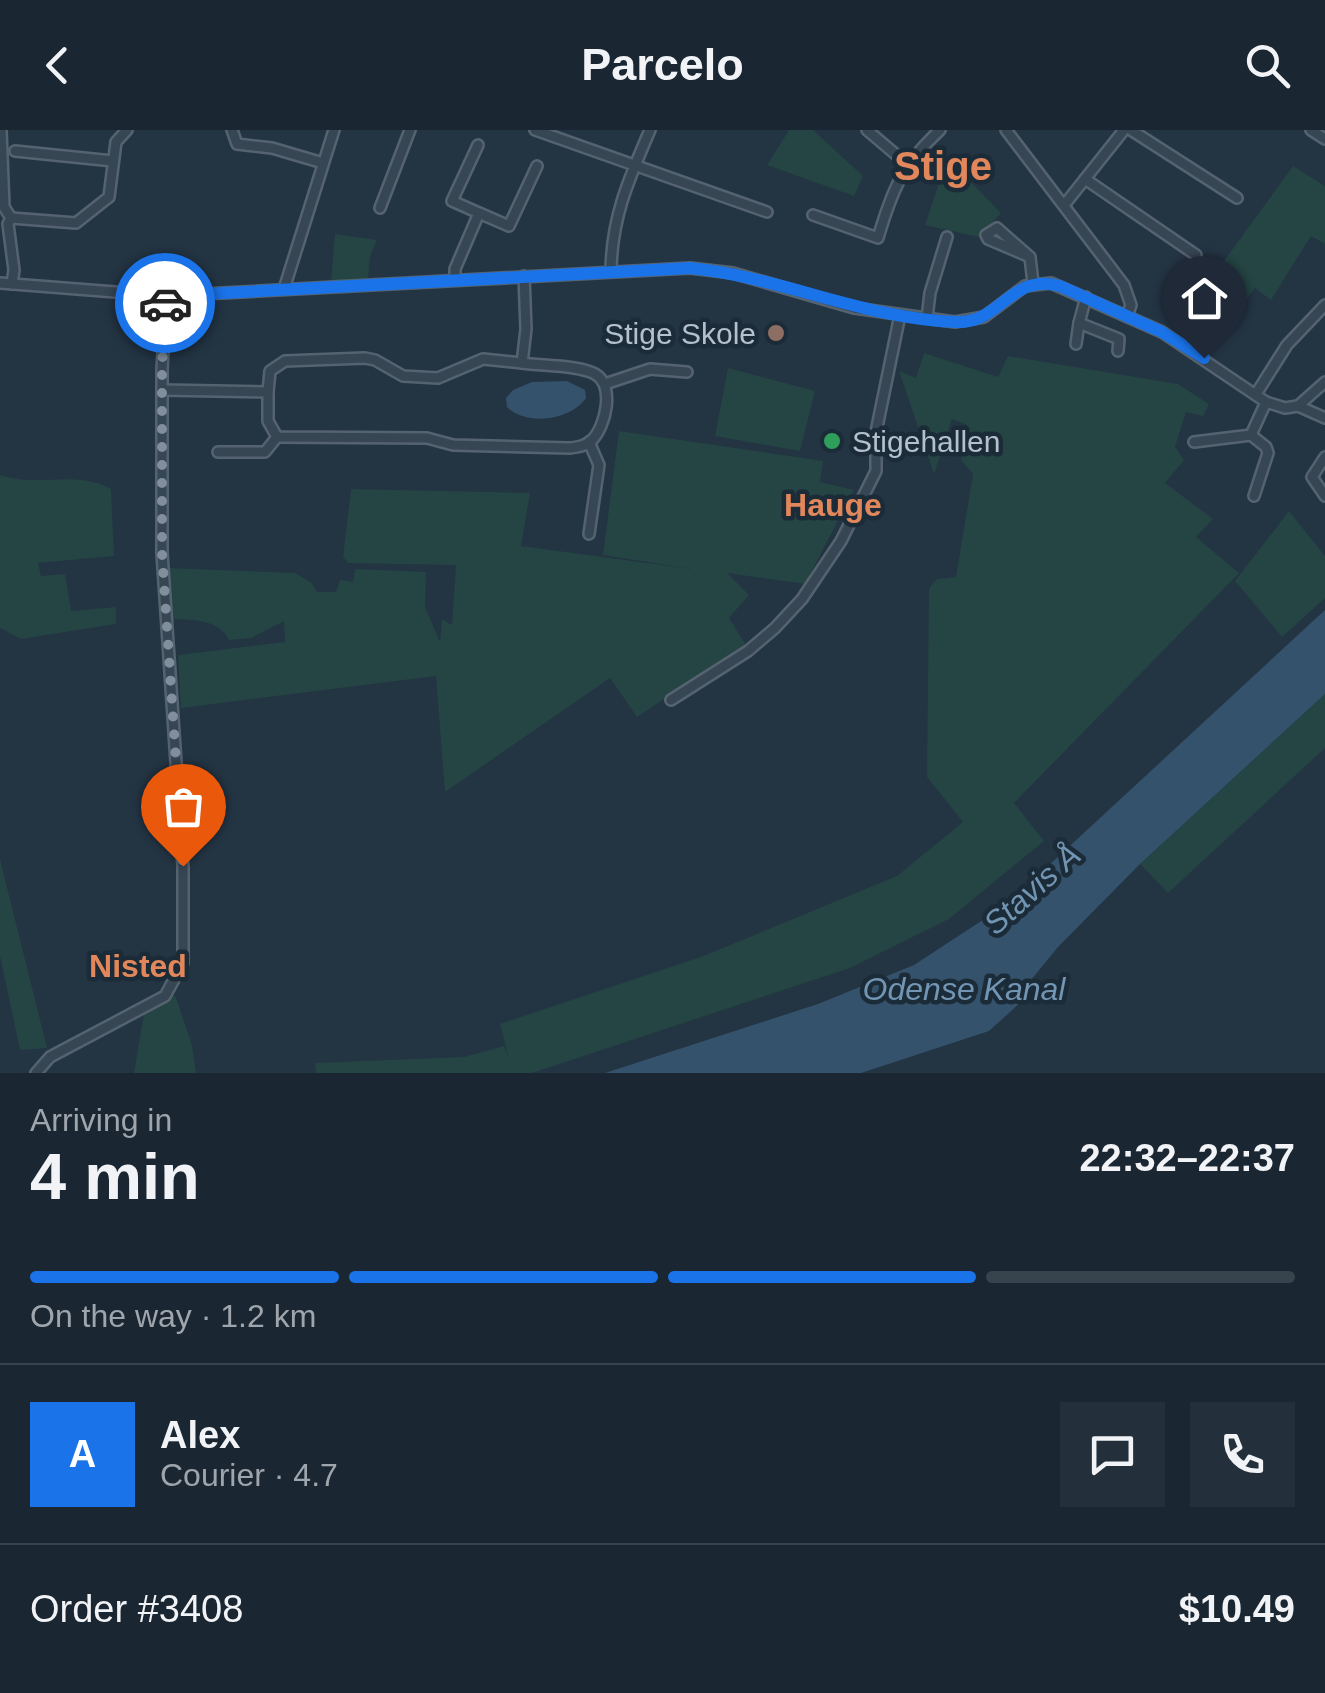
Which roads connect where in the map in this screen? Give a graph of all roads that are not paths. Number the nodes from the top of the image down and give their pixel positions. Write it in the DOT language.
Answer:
graph roads {
  1 [pos="1,130"];
  2 [pos="127,130"];
  3 [pos="232,130"];
  4 [pos="334,130"];
  5 [pos="410,130"];
  6 [pos="535,130"];
  7 [pos="650,130"];
  8 [pos="867,130"];
  9 [pos="940,130"];
  10 [pos="1006,130"];
  11 [pos="1128,130"];
  12 [pos="1312,130"];
  13 [pos="1325,139"];
  14 [pos="478,145"];
  15 [pos="14,151"];
  16 [pos="114,161"];
  17 [pos="324,163"];
  18 [pos="907,164"];
  19 [pos="634,165"];
  20 [pos="537,166"];
  21 [pos="1085,179"];
  22 [pos="1236,198"];
  23 [pos="1065,204"];
  24 [pos="380,208"];
  25 [pos="767,212"];
  26 [pos="479,213"];
  27 [pos="813,215"];
  28 [pos="11,218"];
  29 [pos="947,237"];
  30 [pos="1196,255"];
  31 [pos="1030,258"];
  32 [pos="610,270"];
  33 [pos="524,276"];
  34 [pos="455,280"];
  35 [pos="0,283"];
  36 [pos="12,284"];
  37 [pos="1034,284"];
  38 [pos="284,289"];
  39 [pos="166,296"];
  40 [pos="1086,298"];
  41 [pos="1325,305"];
  42 [pos="900,314"];
  43 [pos="1127,316"];
  44 [pos="927,318"];
  45 [pos="1079,324"];
  46 [pos="1076,344"];
  47 [pos="1118,351"];
  48 [pos="522,363"];
  49 [pos="687,372"];
  50 [pos="1325,382"];
  51 [pos="604,384"];
  52 [pos="162,390"];
  53 [pos="268,392"];
  54 [pos="1256,394"];
  55 [pos="1266,402"];
  56 [pos="1298,406"];
  57 [pos="1325,418"];
  58 [pos="1251,436"];
  59 [pos="277,437"];
  60 [pos="591,440"];
  61 [pos="1194,442"];
  62 [pos="218,452"];
  63 [pos="1325,457"];
  64 [pos="1254,496"];
  65 [pos="1325,496"];
  66 [pos="590,534"];
  67 [pos="672,700"];
  68 [pos="36,1073"];
  1 -- 28 [label="street"];
  2 -- 16 [label="street"];
  3 -- 17 [label="street"];
  4 -- 17 [label="street"];
  5 -- 24 [label="street"];
  6 -- 19 [label="street"];
  7 -- 19 [label="street"];
  8 -- 18 [label="street"];
  9 -- 18 [label="street"];
  10 -- 23 [label="street"];
  11 -- 21 [label="street"];
  11 -- 22 [label="street"];
  12 -- 13 [label="street"];
  14 -- 26 [label="street"];
  15 -- 16 [label="street"];
  16 -- 28 [label="street"];
  17 -- 38 [label="street"];
  18 -- 27 [label="street"];
  19 -- 25 [label="street"];
  19 -- 32 [label="street"];
  20 -- 26 [label="street"];
  21 -- 23 [label="street"];
  21 -- 30 [label="street"];
  23 -- 43 [label="street"];
  26 -- 34 [label="street"];
  28 -- 36 [label="street"];
  29 -- 44 [label="street"];
  31 -- 31 [label="street"];
  31 -- 37 [label="street"];
  32 -- 33 [label="street"];
  32 -- 42 [label="street"];
  33 -- 34 [label="street"];
  33 -- 48 [label="street"];
  34 -- 38 [label="street"];
  35 -- 36 [label="street"];
  36 -- 39 [label="street"];
  37 -- 40 [label="street"];
  37 -- 44 [label="street"];
  38 -- 39 [label="street"];
  39 -- 52 [label="street"];
  40 -- 43 [label="street"];
  40 -- 45 [label="street"];
  41 -- 54 [label="street"];
  42 -- 44 [label="street"];
  42 -- 67 [label="street"];
  43 -- 54 [label="street"];
  45 -- 46 [label="street"];
  45 -- 47 [label="street"];
  48 -- 51 [label="street"];
  48 -- 53 [label="street"];
  49 -- 51 [label="street"];
  50 -- 56 [label="street"];
  51 -- 60 [label="street"];
  52 -- 53 [label="street"];
  52 -- 68 [label="street"];
  53 -- 59 [label="street"];
  54 -- 55 [label="street"];
  55 -- 56 [label="street"];
  55 -- 58 [label="street"];
  56 -- 57 [label="street"];
  58 -- 61 [label="street"];
  58 -- 64 [label="street"];
  59 -- 60 [label="street"];
  59 -- 62 [label="street"];
  60 -- 66 [label="street"];
  63 -- 65 [label="street"];
}
